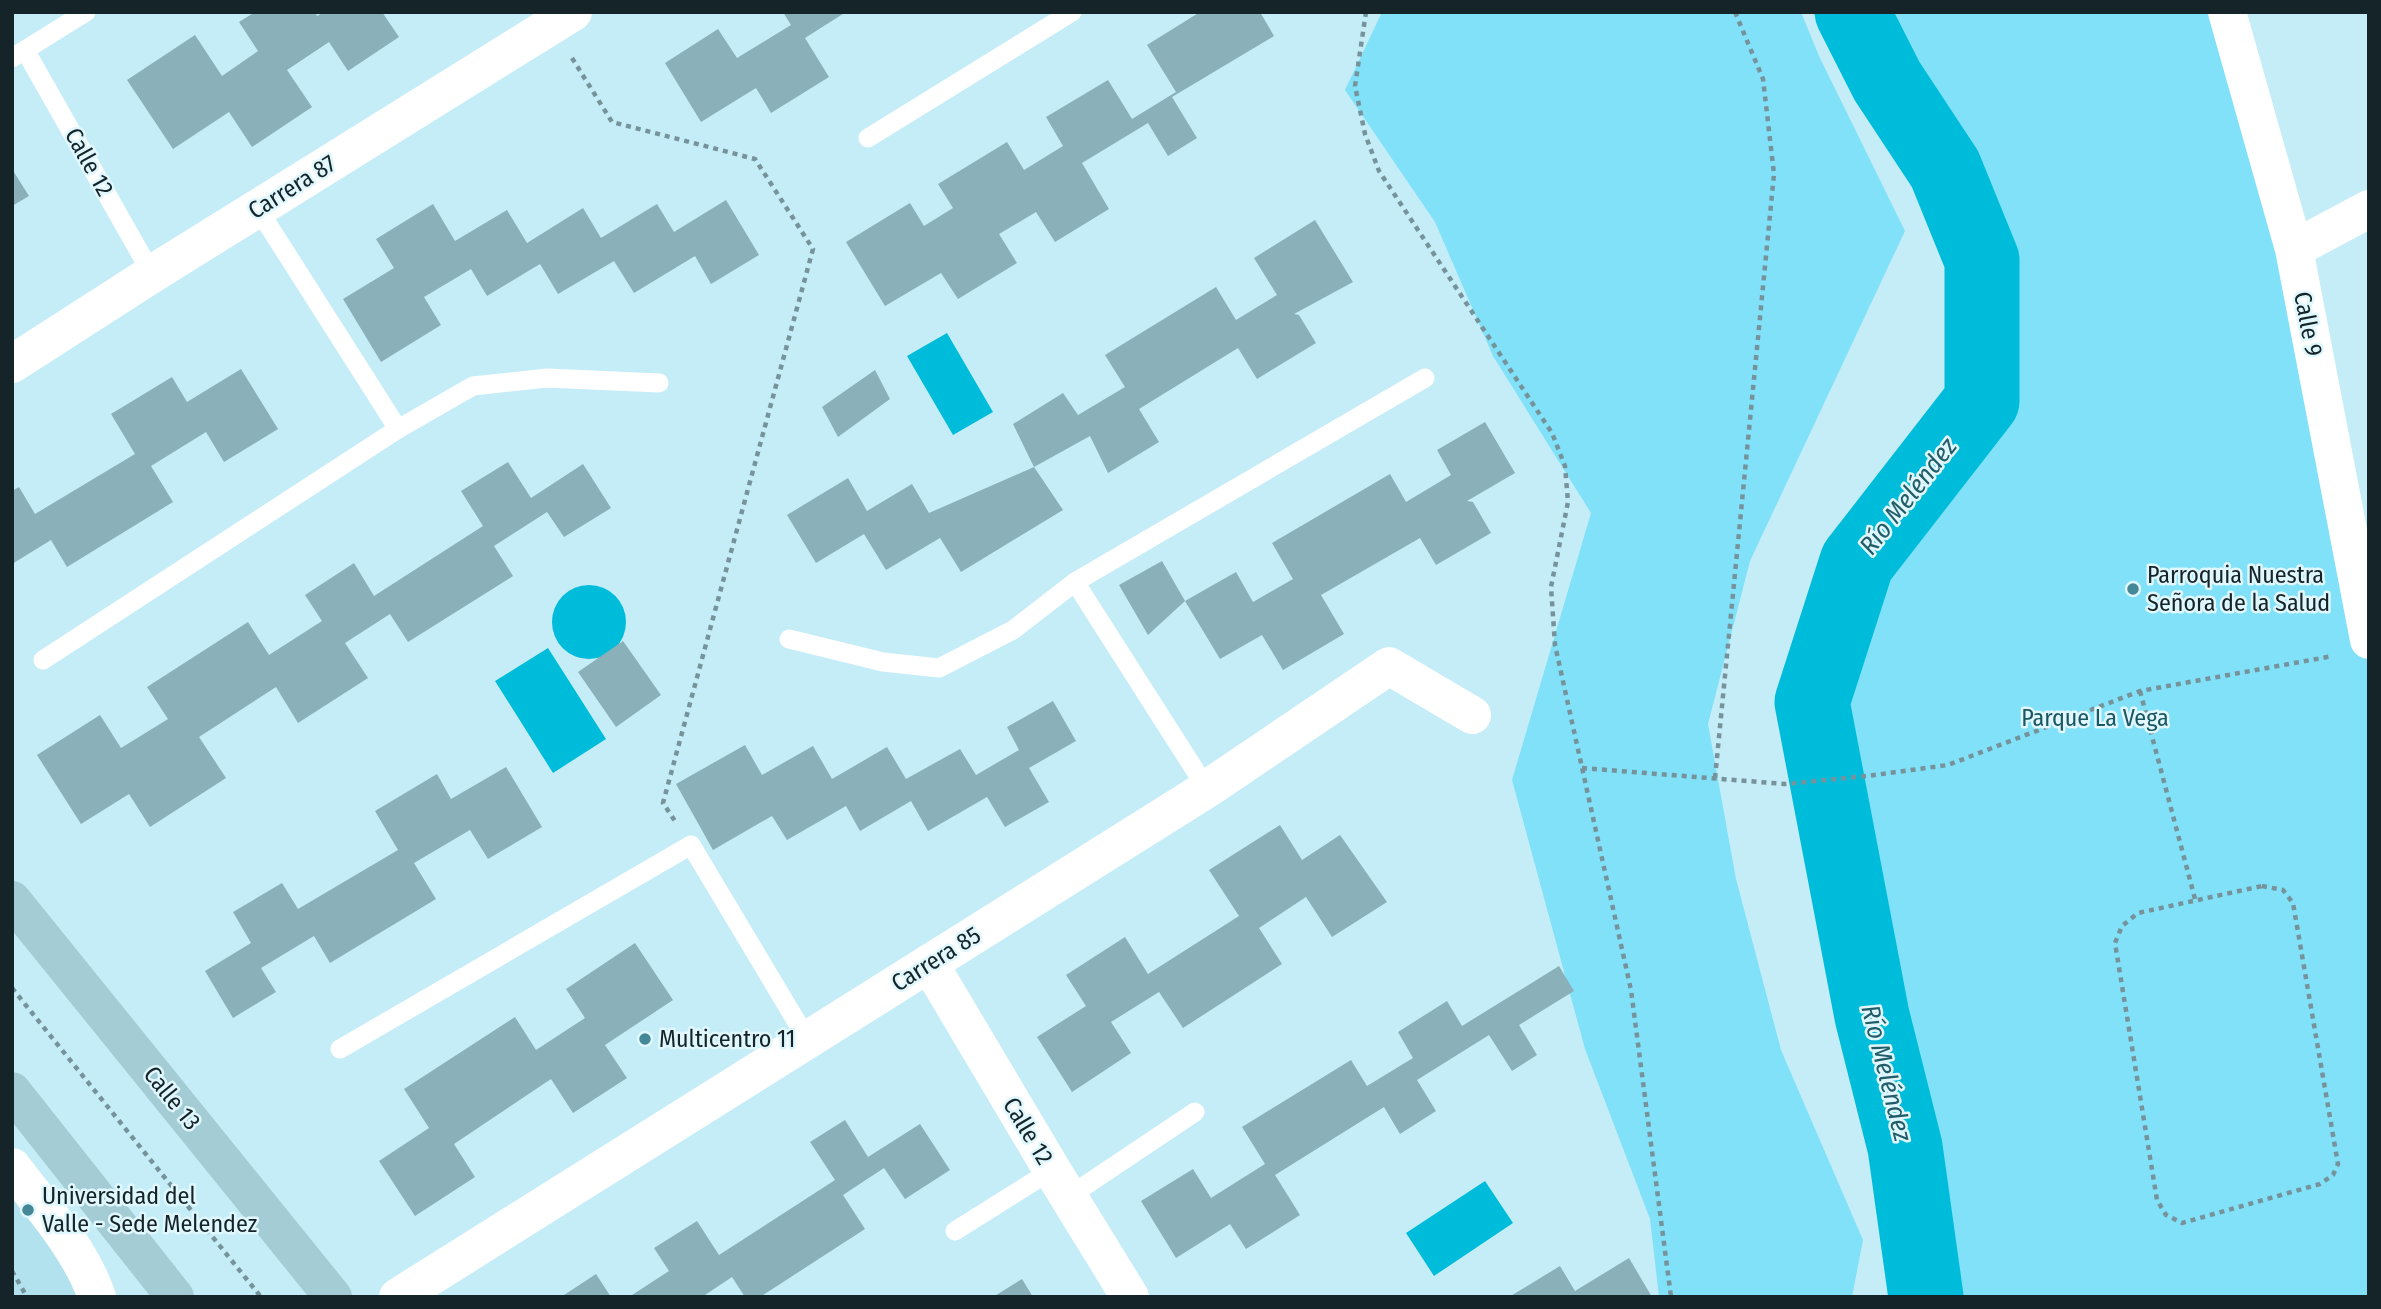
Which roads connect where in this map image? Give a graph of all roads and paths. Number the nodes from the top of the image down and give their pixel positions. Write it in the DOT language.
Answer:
graph roads {
  1 [pos="86,12"];
  2 [pos="1072,12"];
  3 [pos="1366,12"];
  4 [pos="1735,12"];
  5 [pos="2227,12"];
  6 [pos="562,19"];
  7 [pos="19,54"];
  8 [pos="868,138"];
  9 [pos="2369,208"];
  10 [pos="258,209"];
  11 [pos="2294,249"];
  12 [pos="152,274"];
  13 [pos="12,364"];
  14 [pos="1426,378"];
  15 [pos="659,383"];
  16 [pos="398,429"];
  17 [pos="1075,582"];
  18 [pos="789,639"];
  19 [pos="2355,647"];
  20 [pos="43,660"];
  21 [pos="2140,691"];
  22 [pos="1472,715"];
  23 [pos="1582,768"];
  24 [pos="1716,779"];
  25 [pos="1207,789"];
  26 [pos="691,845"];
  27 [pos="2196,899"];
  28 [pos="12,900"];
  29 [pos="929,963"];
  30 [pos="12,988"];
  31 [pos="807,1039"];
  32 [pos="340,1049"];
  33 [pos="12,1091"];
  34 [pos="1195,1112"];
  35 [pos="12,1167"];
  36 [pos="1060,1184"];
  37 [pos="955,1231"];
  38 [pos="12,1271"];
  39 [pos="27,1297"];
  40 [pos="97,1297"];
  41 [pos="175,1297"];
  42 [pos="261,1297"];
  43 [pos="333,1297"];
  44 [pos="398,1297"];
  45 [pos="1130,1297"];
  46 [pos="1671,1297"];
  1 -- 7 [label="lane"];
  2 -- 8 [label="lane"];
  3 -- 23 [label="path"];
  4 -- 24 [label="path"];
  5 -- 11 [label="street, Calle 9"];
  6 -- 10 [label="street, Carrera 87"];
  6 -- 26 [label="path"];
  7 -- 12 [label="lane, Calle 12"];
  9 -- 11 [label="street"];
  10 -- 12 [label="street, Carrera 87"];
  10 -- 16 [label="lane"];
  11 -- 19 [label="street, Calle 9"];
  12 -- 13 [label="street, Carrera 87"];
  14 -- 17 [label="lane"];
  15 -- 16 [label="lane"];
  16 -- 20 [label="lane"];
  17 -- 18 [label="lane"];
  17 -- 25 [label="lane"];
  19 -- 21 [label="path"];
  21 -- 24 [label="path"];
  21 -- 27 [label="path"];
  22 -- 25 [label="street, Carrera 85"];
  23 -- 24 [label="path"];
  23 -- 46 [label="path"];
  25 -- 29 [label="street, Carrera 85"];
  26 -- 31 [label="lane"];
  26 -- 32 [label="lane"];
  27 -- 27 [label="path"];
  28 -- 43 [label="main road, Calle 13"];
  29 -- 31 [label="street, Carrera 85"];
  29 -- 36 [label="street, Calle 12"];
  30 -- 42 [label="path"];
  31 -- 44 [label="street, Carrera 85"];
  33 -- 41 [label="main road"];
  34 -- 36 [label="lane"];
  35 -- 40 [label="street"];
  36 -- 37 [label="lane"];
  36 -- 45 [label="street, Calle 12"];
  38 -- 39 [label="path"];
}
